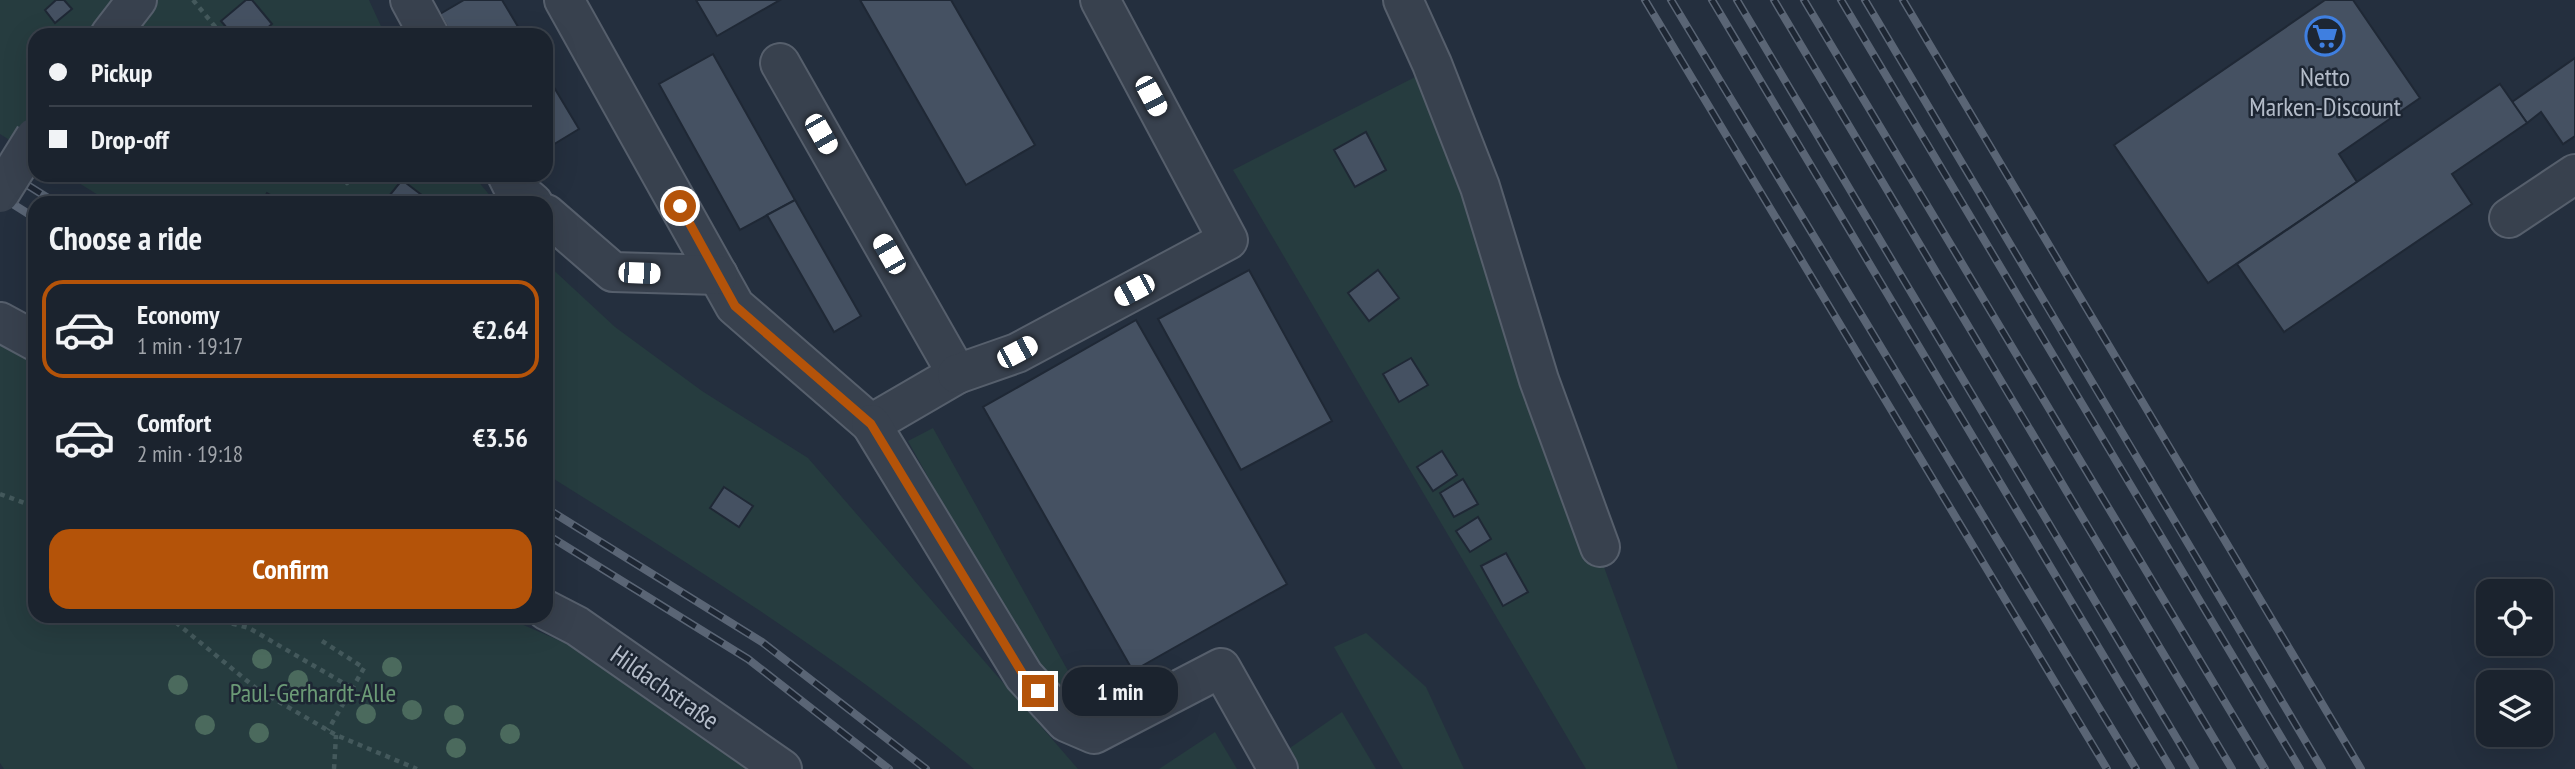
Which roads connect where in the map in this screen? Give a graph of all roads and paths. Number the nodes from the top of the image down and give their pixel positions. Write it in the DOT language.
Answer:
graph roads {
  1 [pos="136,0"];
  2 [pos="193,0"];
  3 [pos="410,0"];
  4 [pos="564,0"];
  5 [pos="1100,0"];
  6 [pos="1403,0"];
  7 [pos="115,28"];
  8 [pos="216,28"];
  9 [pos="425,28"];
  10 [pos="780,63"];
  11 [pos="28,148"];
  12 [pos="2575,174"];
  13 [pos="510,182"];
  14 [pos="0,193"];
  15 [pos="525,196"];
  16 [pos="2509,218"];
  17 [pos="553,220"];
  18 [pos="718,275"];
  19 [pos="0,322"];
  20 [pos="28,337"];
  21 [pos="957,374"];
  22 [pos="871,424"];
  23 [pos="0,494"];
  24 [pos="28,505"];
  25 [pos="1600,547"];
  26 [pos="553,614"];
  27 [pos="176,623"];
  28 [pos="230,623"];
  29 [pos="321,641"];
  30 [pos="352,688"];
  31 [pos="328,730"];
  32 [pos="336,735"];
  33 [pos="334,769"];
  34 [pos="417,769"];
  35 [pos="782,769"];
  36 [pos="1278,769"];
  1 -- 7 [label="lane"];
  2 -- 8 [label="path"];
  3 -- 9 [label="lane"];
  4 -- 18 [label="lane"];
  5 -- 21 [label="lane"];
  6 -- 25 [label="lane"];
  10 -- 21 [label="lane"];
  11 -- 14 [label="lane, bridge"];
  12 -- 16 [label="lane"];
  13 -- 15 [label="lane"];
  17 -- 18 [label="lane"];
  18 -- 22 [label="lane"];
  19 -- 20 [label="lane"];
  21 -- 22 [label="lane"];
  22 -- 36 [label="lane"];
  23 -- 24 [label="path"];
  26 -- 35 [label="lane, Hildachstraße"];
  27 -- 31 [label="path"];
  28 -- 30 [label="path"];
  29 -- 30 [label="path"];
  30 -- 31 [label="path"];
  31 -- 32 [label="path"];
  32 -- 33 [label="path"];
  32 -- 34 [label="path"];
}
